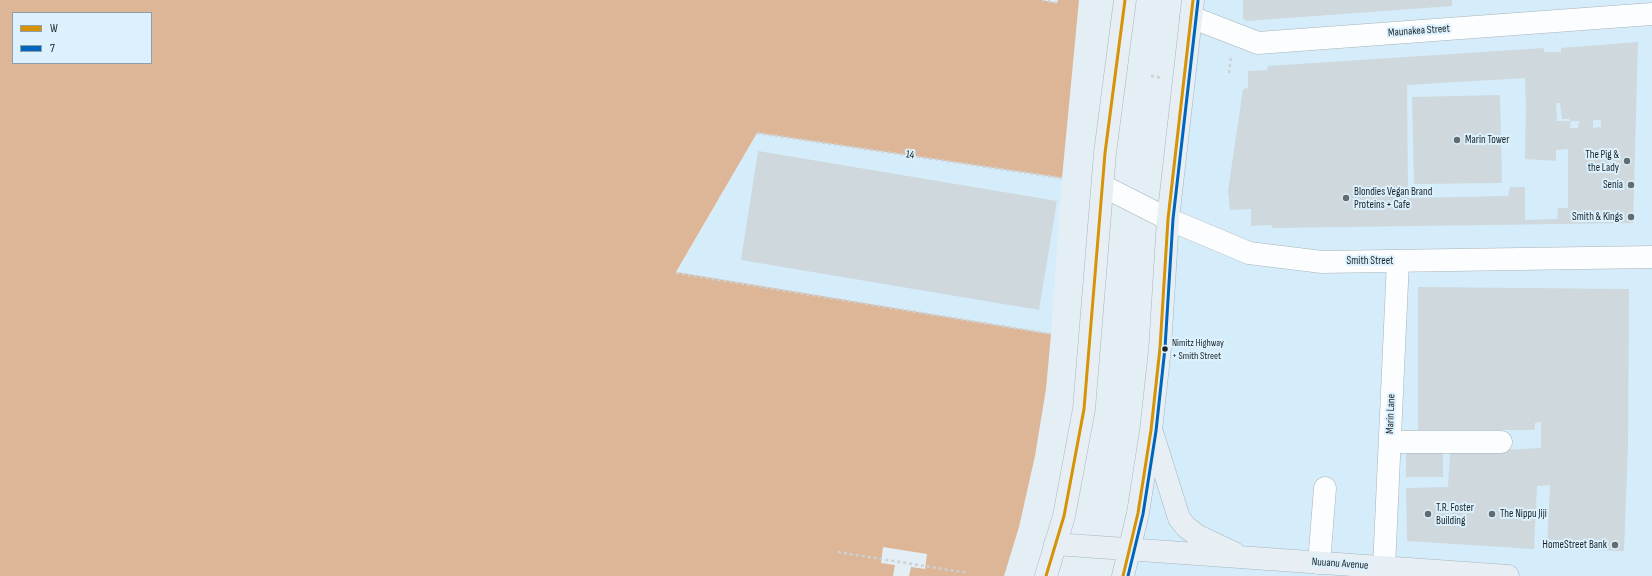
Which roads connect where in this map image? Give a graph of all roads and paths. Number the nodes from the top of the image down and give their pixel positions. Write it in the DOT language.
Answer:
graph roads {
  1 [pos="1042,0"];
  2 [pos="1125,0"];
  3 [pos="1057,3"];
  4 [pos="1192,8"];
  5 [pos="1652,14"];
  6 [pos="1151,76"];
  7 [pos="1163,78"];
  8 [pos="757,133"];
  9 [pos="1062,178"];
  10 [pos="1103,186"];
  11 [pos="1168,219"];
  12 [pos="1652,257"];
  13 [pos="1398,261"];
  14 [pos="676,273"];
  15 [pos="1051,334"];
  16 [pos="1151,430"];
  17 [pos="1390,442"];
  18 [pos="1501,442"];
  19 [pos="1332,489"];
  20 [pos="1056,544"];
  21 [pos="1130,550"];
  22 [pos="838,552"];
  23 [pos="1244,558"];
  24 [pos="1337,567"];
  25 [pos="1384,567"];
  26 [pos="968,573"];
  27 [pos="1462,575"];
  28 [pos="1046,576"];
  29 [pos="1123,576"];
  30 [pos="1508,576"];
  1 -- 3 [label="path"];
  2 -- 10 [label="main road"];
  4 -- 5 [label="street, Maunakea Street"];
  4 -- 11 [label="main road"];
  6 -- 7 [label="path"];
  8 -- 9 [label="path, 14"];
  10 -- 11 [label="street, Smith Street"];
  10 -- 20 [label="main road"];
  11 -- 13 [label="street, Smith Street"];
  11 -- 16 [label="main road"];
  12 -- 13 [label="street, Smith Street"];
  13 -- 17 [label="street, Marin Lane"];
  14 -- 15 [label="path"];
  16 -- 21 [label="main road"];
  16 -- 23 [label="main road, Nuuanu Avenue"];
  17 -- 18 [label="street"];
  17 -- 25 [label="street, Marin Lane"];
  19 -- 24 [label="street"];
  20 -- 21 [label="main road, Nuuanu Avenue"];
  20 -- 28 [label="main road"];
  21 -- 23 [label="main road, Nuuanu Avenue"];
  21 -- 29 [label="main road"];
  22 -- 26 [label="path"];
  23 -- 24 [label="main road, Nuuanu Avenue"];
  24 -- 25 [label="main road, Nuuanu Avenue"];
  25 -- 27 [label="main road, Nuuanu Avenue"];
  27 -- 30 [label="main road, Nuuanu Avenue"];
}
